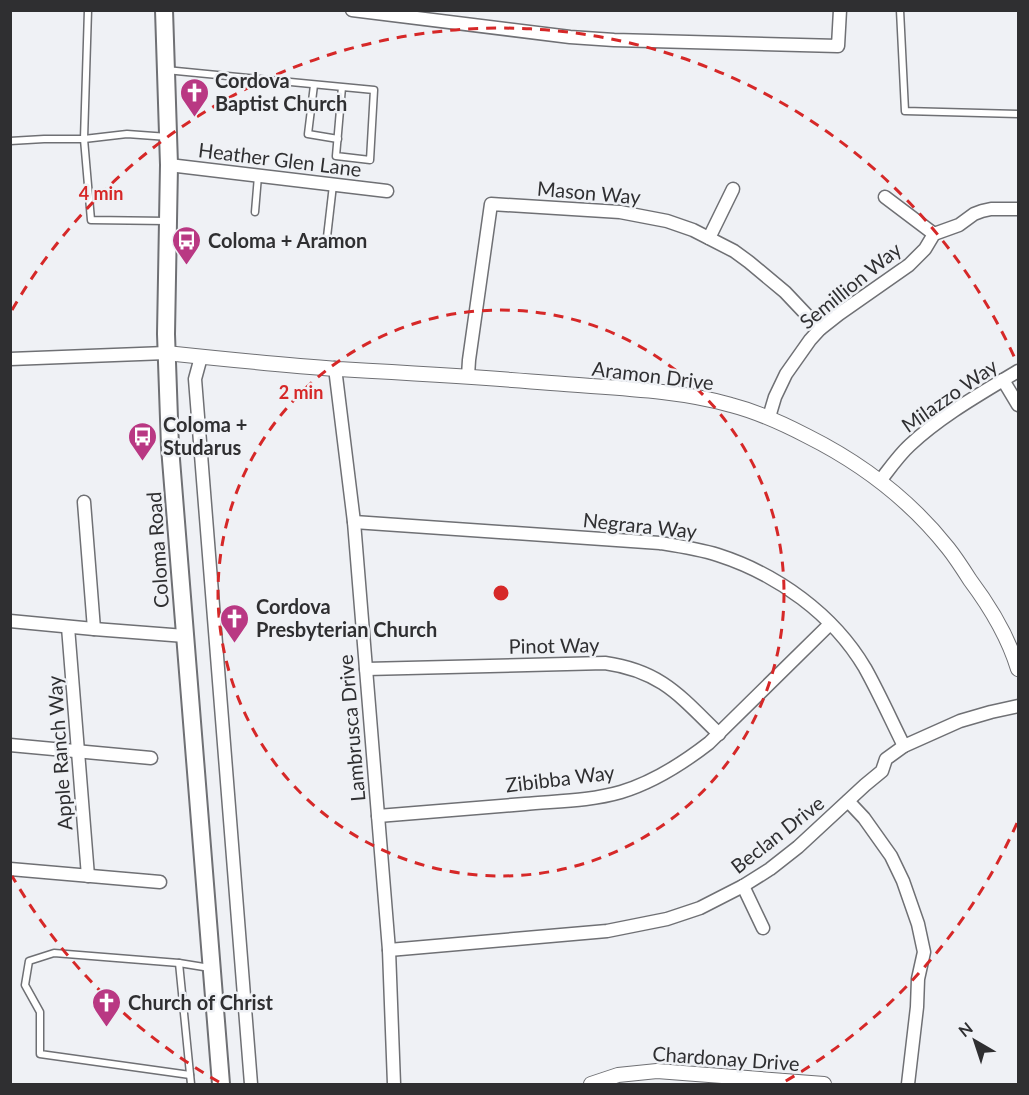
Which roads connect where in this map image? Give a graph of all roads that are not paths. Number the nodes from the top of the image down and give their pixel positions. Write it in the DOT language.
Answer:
graph roads {
  1 [pos="88,10"];
  2 [pos="164,10"];
  3 [pos="352,10"];
  4 [pos="840,10"];
  5 [pos="900,10"];
  6 [pos="166,70"];
  7 [pos="314,85"];
  8 [pos="342,87"];
  9 [pos="1018,114"];
  10 [pos="168,137"];
  11 [pos="84,138"];
  12 [pos="338,139"];
  13 [pos="10,141"];
  14 [pos="169,165"];
  15 [pos="258,176"];
  16 [pos="333,184"];
  17 [pos="733,189"];
  18 [pos="387,191"];
  19 [pos="885,197"];
  20 [pos="1018,209"];
  21 [pos="255,212"];
  22 [pos="168,221"];
  23 [pos="934,234"];
  24 [pos="327,237"];
  25 [pos="709,238"];
  26 [pos="820,329"];
  27 [pos="166,353"];
  28 [pos="201,357"];
  29 [pos="10,360"];
  30 [pos="335,368"];
  31 [pos="1018,370"];
  32 [pos="468,376"];
  33 [pos="1003,380"];
  34 [pos="1018,405"];
  35 [pos="769,417"];
  36 [pos="880,481"];
  37 [pos="84,502"];
  38 [pos="354,522"];
  39 [pos="10,621"];
  40 [pos="830,624"];
  41 [pos="68,627"];
  42 [pos="94,629"];
  43 [pos="185,636"];
  44 [pos="366,669"];
  45 [pos="1018,669"];
  46 [pos="1018,706"];
  47 [pos="719,734"];
  48 [pos="10,745"];
  49 [pos="904,746"];
  50 [pos="78,751"];
  51 [pos="151,758"];
  52 [pos="848,801"];
  53 [pos="378,816"];
  54 [pos="10,869"];
  55 [pos="88,876"];
  56 [pos="160,882"];
  57 [pos="743,886"];
  58 [pos="763,928"];
  59 [pos="389,950"];
  60 [pos="179,963"];
  61 [pos="211,968"];
  62 [pos="190,1075"];
  63 [pos="191,1084"];
  64 [pos="221,1084"];
  65 [pos="251,1084"];
  66 [pos="394,1084"];
  67 [pos="591,1084"];
  68 [pos="824,1084"];
  69 [pos="908,1084"];
  1 -- 11 [label="lane"];
  2 -- 6 [label="main road, Coloma Road"];
  3 -- 4 [label="street"];
  5 -- 9 [label="lane"];
  6 -- 7 [label="lane"];
  6 -- 10 [label="main road, Coloma Road"];
  7 -- 8 [label="lane"];
  7 -- 12 [label="lane"];
  8 -- 12 [label="lane"];
  8 -- 12 [label="lane"];
  10 -- 11 [label="lane"];
  10 -- 14 [label="main road, Coloma Road"];
  11 -- 13 [label="lane"];
  11 -- 22 [label="lane"];
  14 -- 15 [label="street, Heather Glen Lane"];
  14 -- 22 [label="main road, Coloma Road"];
  15 -- 16 [label="street, Heather Glen Lane"];
  15 -- 21 [label="lane"];
  16 -- 18 [label="street, Heather Glen Lane"];
  16 -- 24 [label="lane"];
  17 -- 25 [label="street"];
  19 -- 23 [label="street"];
  20 -- 23 [label="street"];
  22 -- 27 [label="main road, Coloma Road"];
  23 -- 26 [label="street, Semillion Way"];
  25 -- 26 [label="street, Mason Way"];
  25 -- 32 [label="street, Mason Way"];
  26 -- 35 [label="street, Semillion Way"];
  27 -- 28 [label="street, Aramon Drive"];
  27 -- 29 [label="street"];
  27 -- 43 [label="main road, Coloma Road"];
  28 -- 30 [label="street, Aramon Drive"];
  28 -- 65 [label="street"];
  30 -- 32 [label="street, Aramon Drive"];
  30 -- 38 [label="street, Lambrusca Drive"];
  31 -- 33 [label="street, Milazzo Way"];
  32 -- 35 [label="street, Aramon Drive"];
  33 -- 34 [label="street"];
  33 -- 36 [label="street, Milazzo Way"];
  35 -- 36 [label="street, Aramon Drive"];
  36 -- 45 [label="street, Aramon Drive"];
  37 -- 42 [label="street"];
  38 -- 40 [label="street, Negrara Way"];
  38 -- 44 [label="street, Lambrusca Drive"];
  39 -- 41 [label="street"];
  40 -- 47 [label="street, Zibibba Way"];
  40 -- 49 [label="street, Negrara Way"];
  41 -- 42 [label="street"];
  41 -- 50 [label="street, Apple Ranch Way"];
  42 -- 43 [label="street"];
  43 -- 61 [label="main road, Coloma Road"];
  44 -- 47 [label="street, Pinot Way"];
  44 -- 53 [label="street, Lambrusca Drive"];
  46 -- 49 [label="street, Beclan Drive"];
  47 -- 53 [label="street, Zibibba Way"];
  48 -- 50 [label="street"];
  49 -- 52 [label="street, Beclan Drive"];
  50 -- 51 [label="street"];
  50 -- 55 [label="street, Apple Ranch Way"];
  52 -- 57 [label="street, Beclan Drive"];
  52 -- 69 [label="street"];
  53 -- 59 [label="street, Lambrusca Drive"];
  54 -- 55 [label="street"];
  55 -- 56 [label="street"];
  57 -- 58 [label="street"];
  57 -- 59 [label="street, Beclan Drive"];
  59 -- 66 [label="street, Lambrusca Drive"];
  60 -- 61 [label="lane"];
  60 -- 62 [label="lane"];
  60 -- 62 [label="lane"];
  61 -- 64 [label="main road, Coloma Road"];
  62 -- 63 [label="lane"];
  67 -- 68 [label="street, Chardonay Drive"];
}
